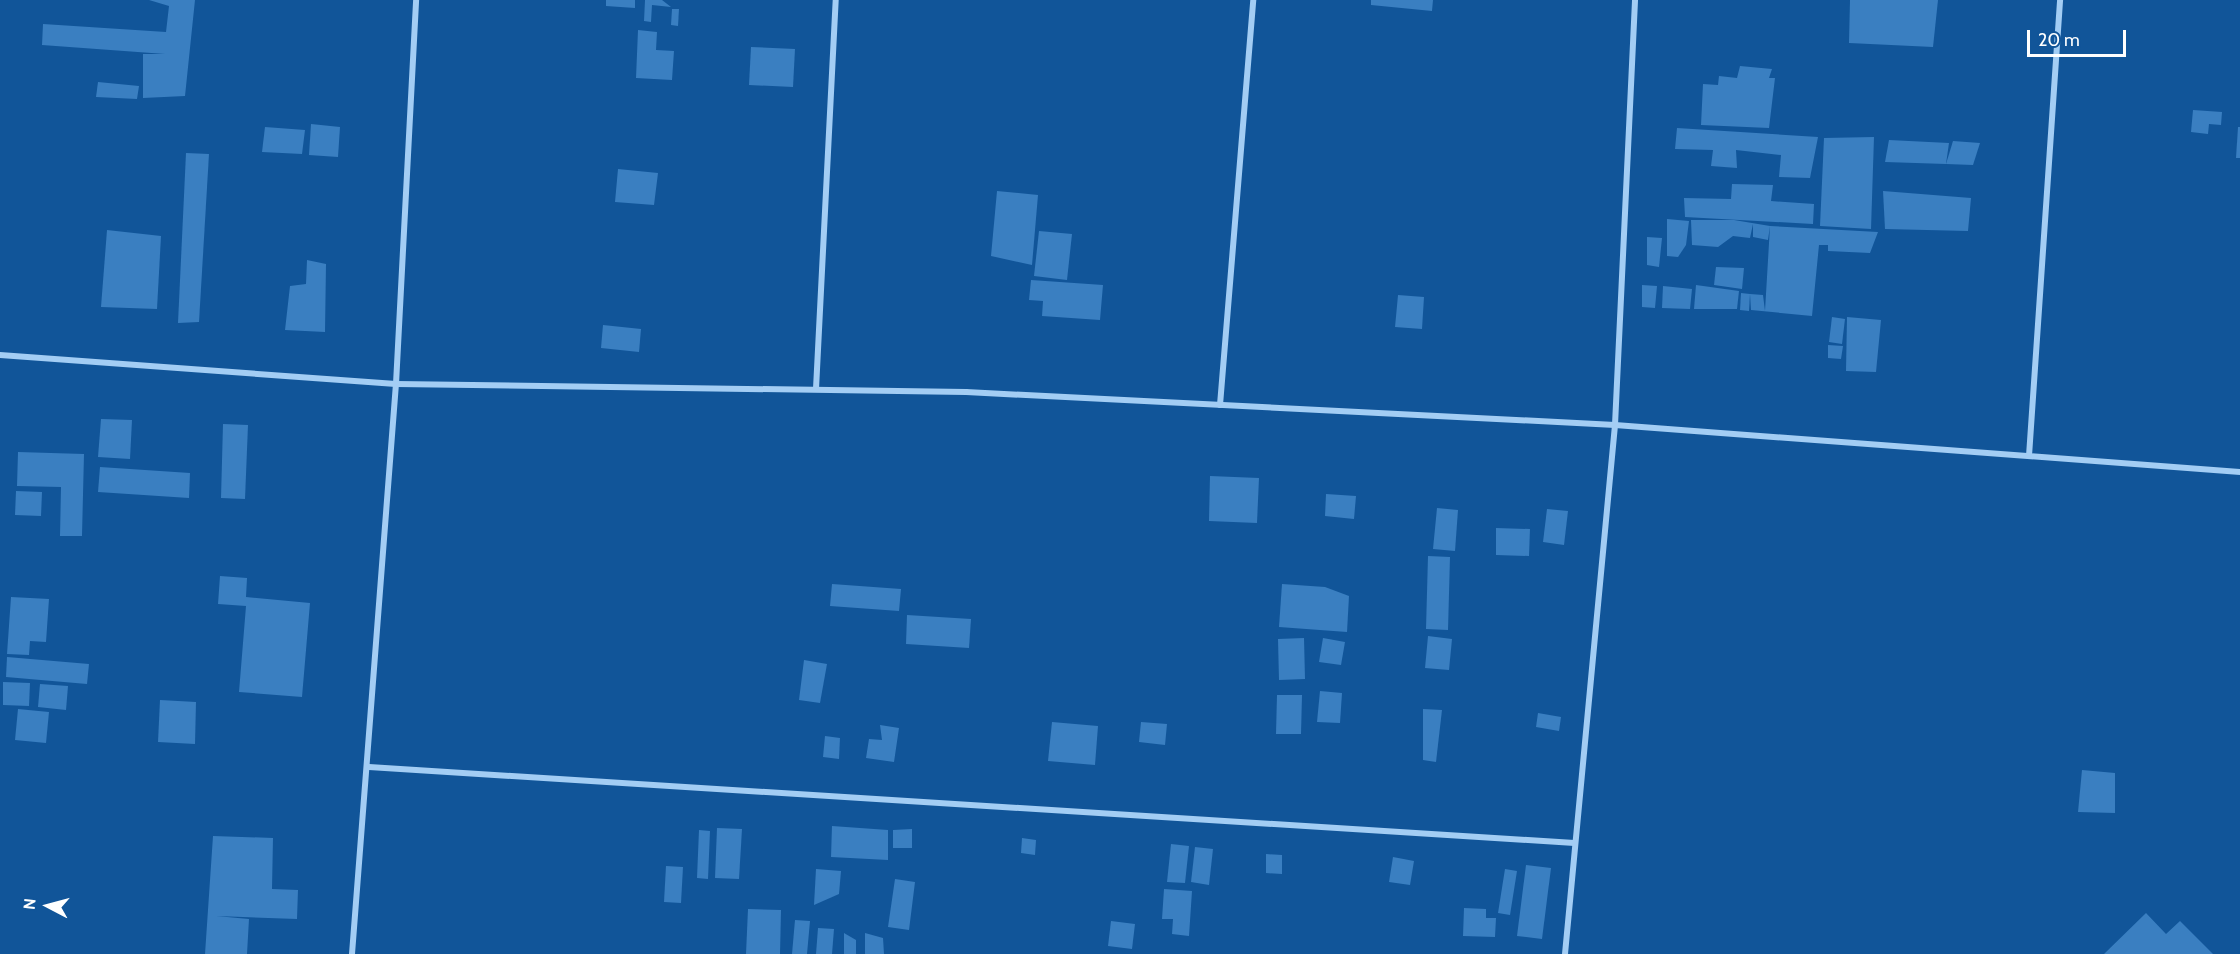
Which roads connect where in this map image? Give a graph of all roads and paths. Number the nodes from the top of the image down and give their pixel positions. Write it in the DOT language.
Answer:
graph roads {
  1 [pos="416,0"];
  2 [pos="836,0"];
  3 [pos="1253,0"];
  4 [pos="1635,0"];
  5 [pos="2060,0"];
  6 [pos="0,355"];
  7 [pos="396,384"];
  8 [pos="816,389"];
  9 [pos="1220,405"];
  10 [pos="1615,425"];
  11 [pos="2029,456"];
  12 [pos="2240,472"];
  13 [pos="369,767"];
  14 [pos="1575,843"];
  15 [pos="352,954"];
  16 [pos="1565,954"];
  1 -- 7 [label="street"];
  2 -- 8 [label="street"];
  3 -- 9 [label="street"];
  4 -- 10 [label="street"];
  5 -- 11 [label="street"];
  6 -- 7 [label="street"];
  7 -- 8 [label="street"];
  7 -- 13 [label="street"];
  8 -- 9 [label="street"];
  9 -- 10 [label="street"];
  10 -- 11 [label="street"];
  10 -- 14 [label="street"];
  11 -- 12 [label="street"];
  13 -- 14 [label="street"];
  13 -- 15 [label="street"];
  14 -- 16 [label="street"];
}
